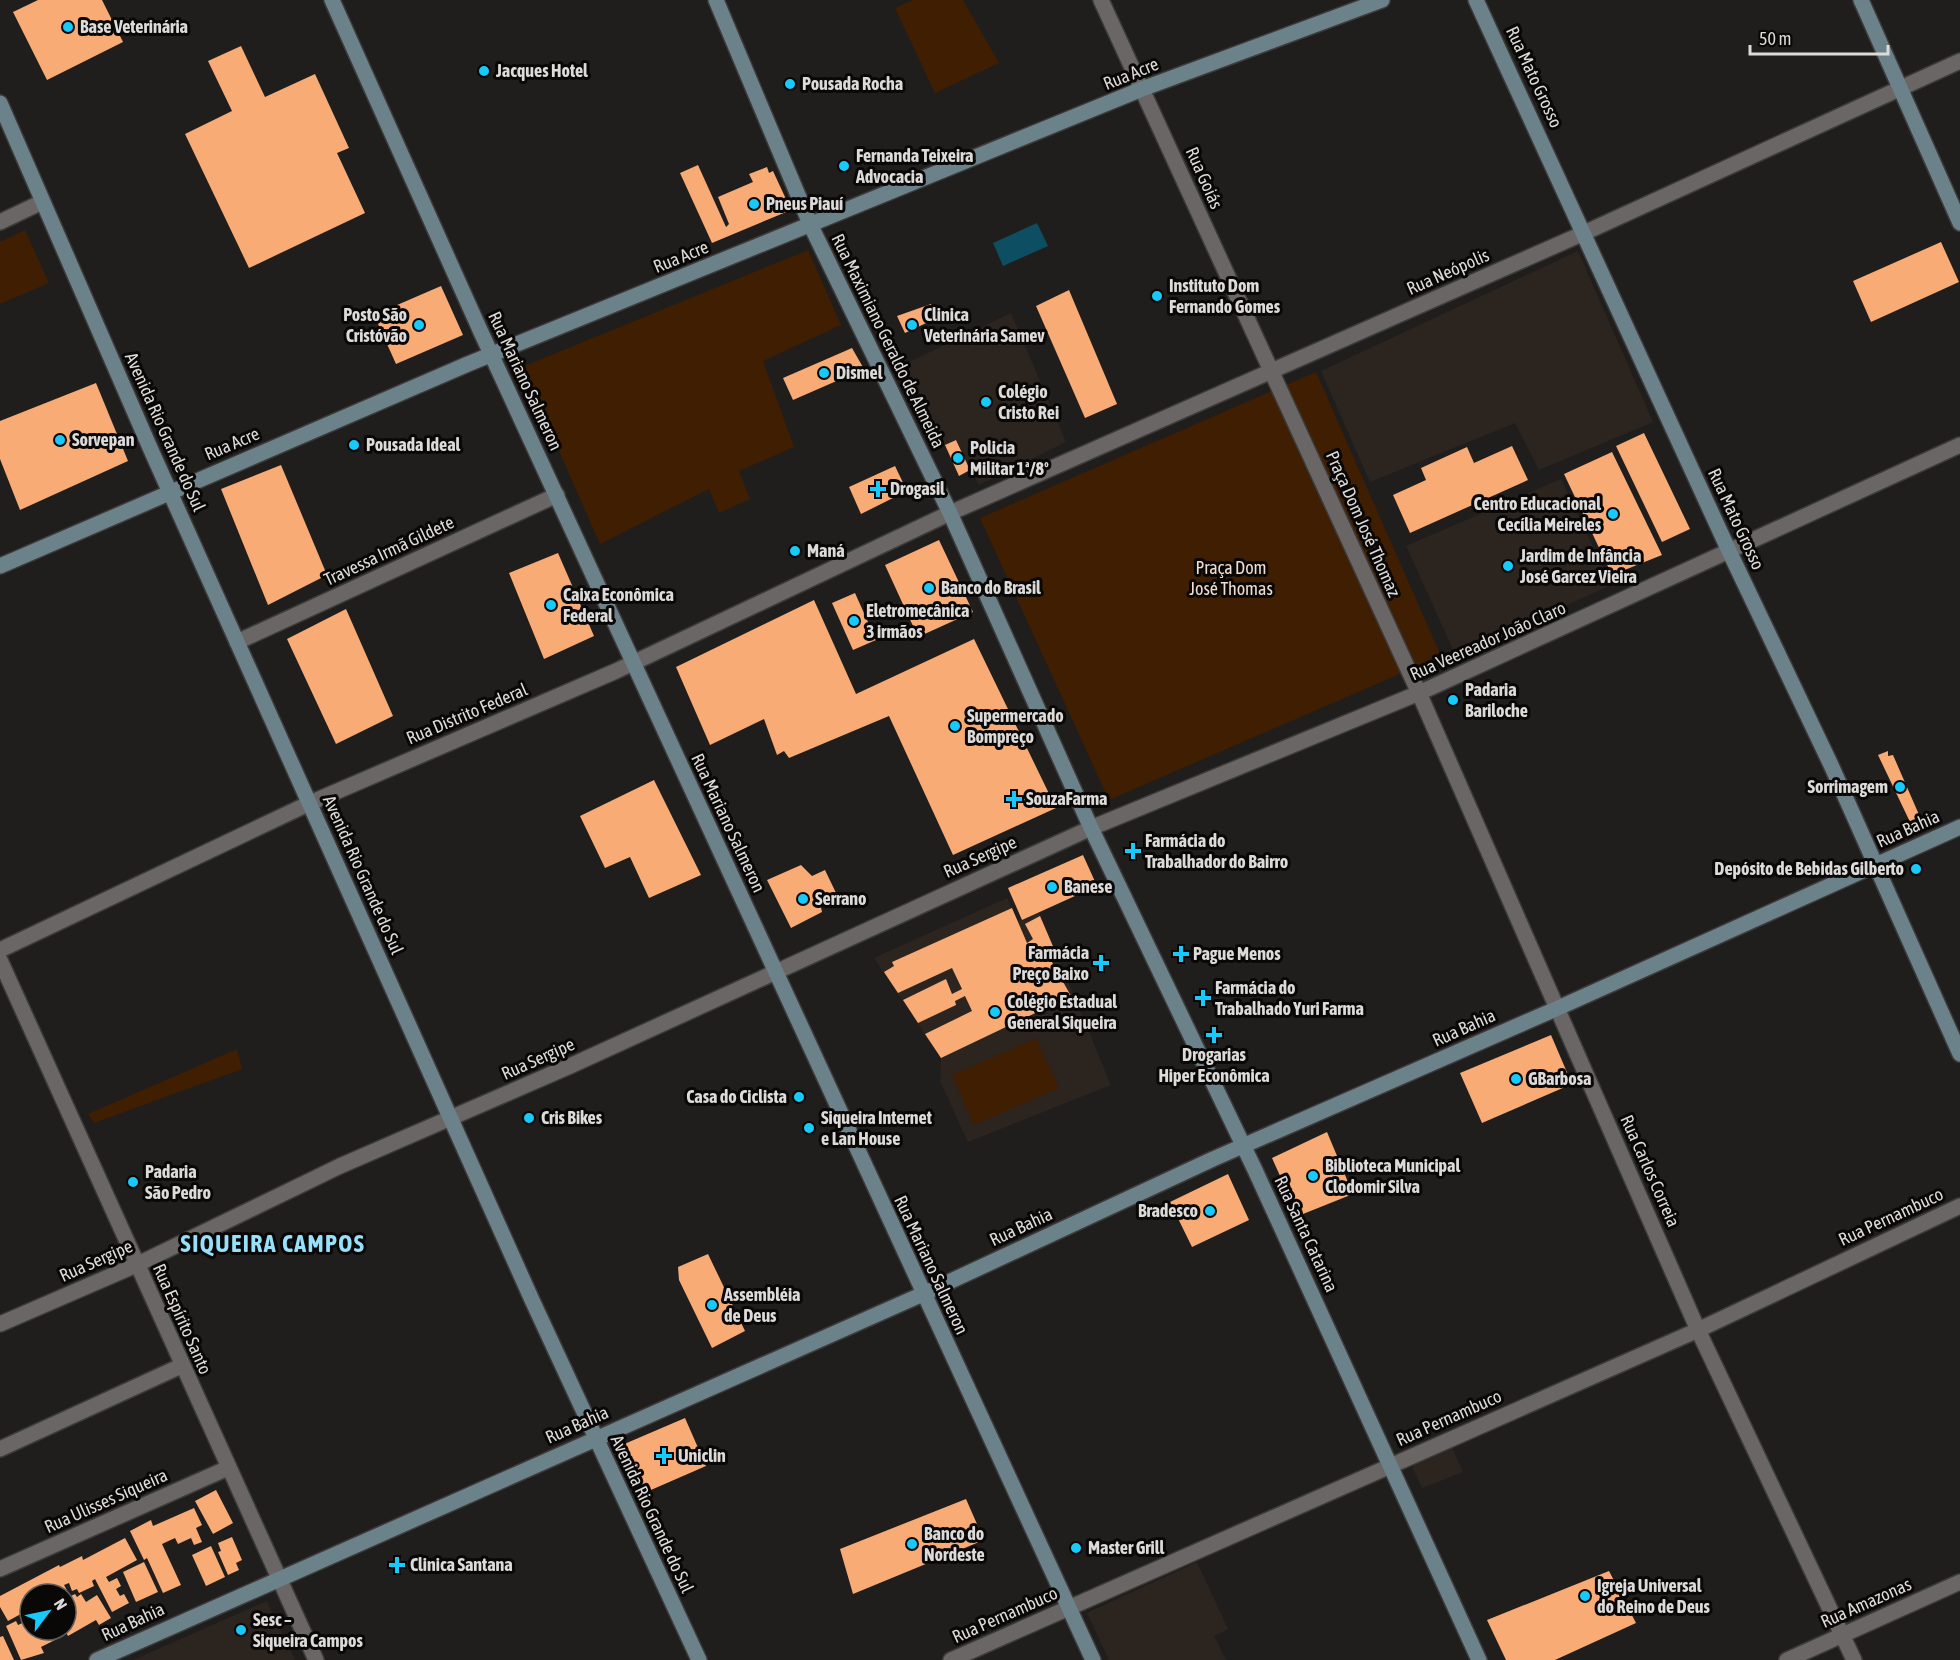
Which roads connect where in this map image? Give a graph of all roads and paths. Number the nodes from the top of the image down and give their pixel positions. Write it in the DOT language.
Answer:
graph roads {
  1 [pos="332,0"];
  2 [pos="716,0"];
  3 [pos="1101,0"];
  4 [pos="1382,0"];
  5 [pos="1476,0"];
  6 [pos="1861,0"];
  7 [pos="1960,62"];
  8 [pos="1142,89"];
  9 [pos="1899,89"];
  10 [pos="0,103"];
  11 [pos="42,201"];
  12 [pos="0,222"];
  13 [pos="1960,223"];
  14 [pos="811,226"];
  15 [pos="1584,233"];
  16 [pos="491,354"];
  17 [pos="1273,370"];
  18 [pos="1960,445"];
  19 [pos="171,491"];
  20 [pos="557,495"];
  21 [pos="950,513"];
  22 [pos="1730,553"];
  23 [pos="0,566"];
  24 [pos="237,642"];
  25 [pos="633,662"];
  26 [pos="1419,693"];
  27 [pos="310,802"];
  28 [pos="1960,827"];
  29 [pos="1091,828"];
  30 [pos="1876,864"];
  31 [pos="0,950"];
  32 [pos="0,960"];
  33 [pos="774,971"];
  34 [pos="1558,1008"];
  35 [pos="1960,1054"];
  36 [pos="451,1118"];
  37 [pos="1244,1146"];
  38 [pos="1960,1206"];
  39 [pos="136,1265"];
  40 [pos="923,1294"];
  41 [pos="0,1324"];
  42 [pos="1698,1329"];
  43 [pos="181,1366"];
  44 [pos="595,1438"];
  45 [pos="0,1449"];
  46 [pos="1391,1464"];
  47 [pos="228,1468"];
  48 [pos="0,1569"];
  49 [pos="280,1581"];
  50 [pos="1960,1582"];
  51 [pos="1069,1607"];
  52 [pos="1843,1635"];
  53 [pos="97,1660"];
  54 [pos="316,1660"];
  55 [pos="699,1660"];
  56 [pos="951,1660"];
  57 [pos="1093,1660"];
  58 [pos="1479,1660"];
  59 [pos="1787,1660"];
  60 [pos="1854,1660"];
  1 -- 16 [label="main road, Rua Mariano Salmeron"];
  2 -- 14 [label="main road, Rua Maximiano Geraldo de Almeida"];
  3 -- 8 [label="street, Rua Goiás"];
  4 -- 8 [label="main road, Rua Acre"];
  5 -- 15 [label="main road, Rua Mato Grosso"];
  6 -- 9 [label="main road"];
  7 -- 9 [label="street, Rua Neópolis"];
  8 -- 14 [label="main road, Rua Acre"];
  8 -- 17 [label="street, Rua Goiás"];
  9 -- 13 [label="main road"];
  9 -- 15 [label="street, Rua Neópolis"];
  10 -- 11 [label="main road, Avenida Rio Grande do Sul"];
  11 -- 12 [label="street"];
  11 -- 19 [label="main road, Avenida Rio Grande do Sul"];
  14 -- 16 [label="main road, Rua Acre"];
  14 -- 21 [label="main road, Rua Maximiano Geraldo de Almeida"];
  15 -- 17 [label="street, Rua Neópolis"];
  15 -- 22 [label="main road, Rua Mato Grosso"];
  16 -- 19 [label="main road, Rua Acre"];
  16 -- 20 [label="main road, Rua Mariano Salmeron"];
  17 -- 21 [label="street, Rua Neópolis"];
  17 -- 26 [label="street, Praça Dom José Thomaz"];
  18 -- 22 [label="street, Rua Veereador João Claro"];
  19 -- 23 [label="main road, Rua Acre"];
  19 -- 24 [label="main road, Avenida Rio Grande do Sul"];
  20 -- 24 [label="street, Travessa Irmã Gildete"];
  20 -- 25 [label="main road, Rua Mariano Salmeron"];
  21 -- 25 [label="street, Rua Distrito Federal"];
  21 -- 29 [label="main road, Rua Maximiano Geraldo de Almeida"];
  22 -- 26 [label="street, Rua Veereador João Claro"];
  22 -- 30 [label="main road, Rua Mato Grosso"];
  24 -- 27 [label="main road, Avenida Rio Grande do Sul"];
  25 -- 27 [label="street, Rua Distrito Federal"];
  25 -- 33 [label="main road, Rua Mariano Salmeron"];
  26 -- 29 [label="street, Rua Veereador João Claro"];
  26 -- 34 [label="street, Rua Carlos Correia"];
  27 -- 31 [label="street, Rua Distrito Federal"];
  27 -- 36 [label="main road, Avenida Rio Grande do Sul"];
  28 -- 30 [label="main road, Rua Bahia"];
  29 -- 33 [label="street, Rua Sergipe"];
  29 -- 37 [label="main road, Rua Santa Catarina"];
  30 -- 34 [label="main road, Rua Bahia"];
  30 -- 35 [label="main road, Rua Mato Grosso"];
  32 -- 39 [label="street, Rua Espírito Santo"];
  33 -- 36 [label="street, Rua Sergipe"];
  33 -- 40 [label="main road, Rua Mariano Salmeron"];
  34 -- 37 [label="main road, Rua Bahia"];
  34 -- 42 [label="street, Rua Carlos Correia"];
  36 -- 39 [label="street, Rua Sergipe"];
  36 -- 44 [label="main road, Avenida Rio Grande do Sul"];
  37 -- 40 [label="main road, Rua Bahia"];
  37 -- 46 [label="main road, Rua Santa Catarina"];
  38 -- 42 [label="street, Rua Pernambuco"];
  39 -- 41 [label="street, Rua Sergipe"];
  39 -- 43 [label="street, Rua Espírito Santo"];
  40 -- 44 [label="main road, Rua Bahia"];
  40 -- 51 [label="main road, Rua Mariano Salmeron"];
  42 -- 46 [label="street, Rua Pernambuco"];
  42 -- 52 [label="street, Rua Carlos Correia"];
  43 -- 45 [label="street"];
  43 -- 47 [label="street, Rua Espírito Santo"];
  44 -- 49 [label="main road, Rua Bahia"];
  44 -- 55 [label="main road, Avenida Rio Grande do Sul"];
  46 -- 51 [label="street, Rua Pernambuco"];
  46 -- 58 [label="main road, Rua Santa Catarina"];
  47 -- 48 [label="street, Rua Ulisses Siqueira"];
  47 -- 49 [label="street, Rua Espírito Santo"];
  49 -- 53 [label="main road, Rua Bahia"];
  49 -- 54 [label="street, Rua Espírito Santo"];
  50 -- 52 [label="street, Rua Amazonas"];
  51 -- 56 [label="street, Rua Pernambuco"];
  51 -- 57 [label="main road, Rua Mariano Salmeron"];
  52 -- 59 [label="street, Rua Amazonas"];
  52 -- 60 [label="street, Rua Carlos Correia"];
}
